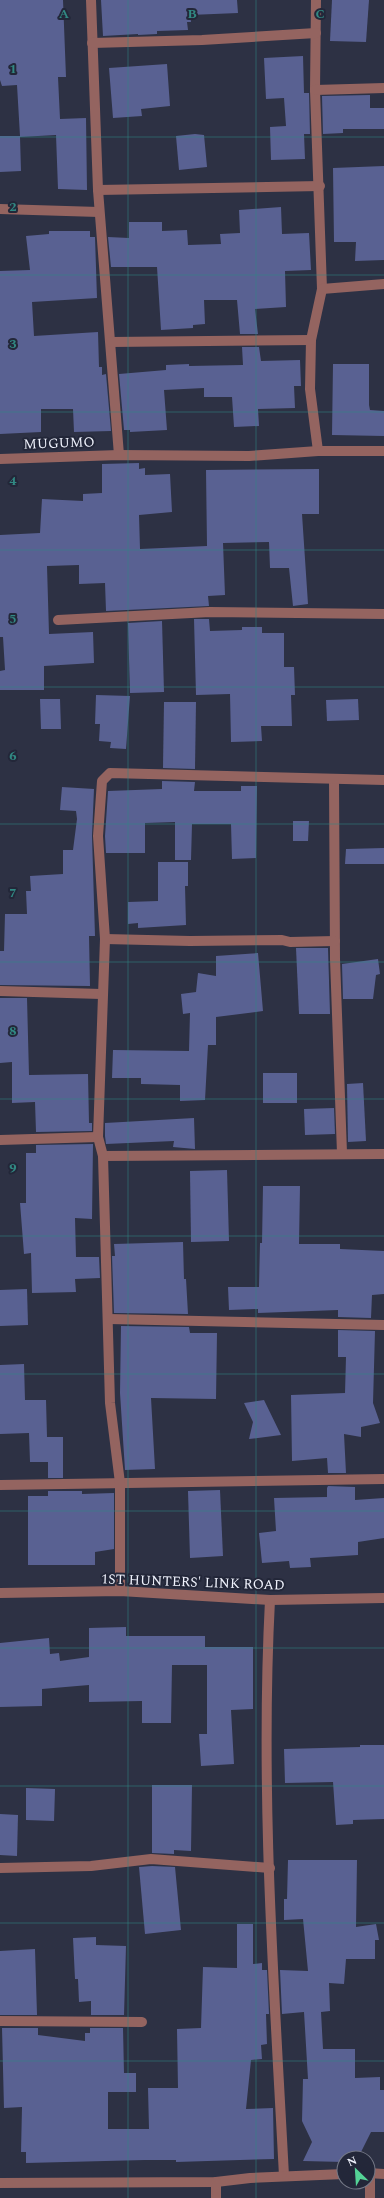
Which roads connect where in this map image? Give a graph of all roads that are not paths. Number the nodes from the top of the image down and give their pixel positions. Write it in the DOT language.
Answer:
graph roads {
  1 [pos="90,0"];
  2 [pos="316,0"];
  3 [pos="316,33"];
  4 [pos="92,43"];
  5 [pos="384,88"];
  6 [pos="315,90"];
  7 [pos="320,186"];
  8 [pos="98,190"];
  9 [pos="0,208"];
  10 [pos="99,212"];
  11 [pos="384,284"];
  12 [pos="322,289"];
  13 [pos="311,340"];
  14 [pos="111,342"];
  15 [pos="318,451"];
  16 [pos="384,451"];
  17 [pos="119,455"];
  18 [pos="0,459"];
  19 [pos="384,614"];
  20 [pos="58,620"];
  21 [pos="334,779"];
  22 [pos="384,780"];
  23 [pos="105,939"];
  24 [pos="335,941"];
  25 [pos="0,991"];
  26 [pos="101,994"];
  27 [pos="98,1137"];
  28 [pos="0,1140"];
  29 [pos="342,1153"];
  30 [pos="384,1154"];
  31 [pos="103,1156"];
  32 [pos="109,1320"];
  33 [pos="384,1325"];
  34 [pos="384,1478"];
  35 [pos="120,1483"];
  36 [pos="0,1485"];
  37 [pos="120,1591"];
  38 [pos="0,1593"];
  39 [pos="384,1598"];
  40 [pos="270,1600"];
  41 [pos="0,1868"];
  42 [pos="270,1868"];
  43 [pos="0,2021"];
  44 [pos="142,2022"];
  45 [pos="336,2174"];
  46 [pos="284,2176"];
  47 [pos="216,2182"];
  48 [pos="0,2183"];
  49 [pos="216,2198"];
  1 -- 4 [label="street"];
  2 -- 3 [label="street"];
  3 -- 4 [label="street"];
  3 -- 6 [label="street"];
  4 -- 8 [label="street"];
  5 -- 6 [label="street"];
  6 -- 7 [label="street"];
  7 -- 8 [label="street"];
  7 -- 12 [label="street"];
  8 -- 10 [label="street"];
  9 -- 10 [label="street"];
  10 -- 14 [label="street"];
  11 -- 12 [label="street"];
  12 -- 13 [label="street"];
  13 -- 14 [label="street"];
  13 -- 15 [label="street"];
  14 -- 17 [label="street"];
  15 -- 16 [label="street, MUGUMO"];
  15 -- 17 [label="street, MUGUMO"];
  17 -- 18 [label="street, MUGUMO"];
  19 -- 20 [label="street"];
  21 -- 22 [label="street"];
  21 -- 23 [label="street"];
  21 -- 24 [label="street"];
  23 -- 24 [label="street"];
  23 -- 26 [label="street"];
  24 -- 29 [label="street"];
  25 -- 26 [label="street"];
  26 -- 27 [label="street"];
  27 -- 28 [label="street"];
  27 -- 31 [label="street"];
  29 -- 30 [label="street"];
  29 -- 31 [label="street"];
  31 -- 32 [label="street"];
  32 -- 33 [label="street"];
  32 -- 35 [label="street"];
  34 -- 35 [label="street"];
  35 -- 36 [label="street"];
  35 -- 37 [label="street"];
  37 -- 38 [label="street, 1ST HUNTERS' LINK ROAD"];
  37 -- 40 [label="street, 1ST HUNTERS' LINK ROAD"];
  39 -- 40 [label="street, 1ST HUNTERS' LINK ROAD"];
  40 -- 42 [label="street"];
  41 -- 42 [label="street"];
  42 -- 46 [label="street"];
  43 -- 44 [label="street"];
  45 -- 46 [label="street"];
  46 -- 47 [label="street"];
  47 -- 48 [label="street"];
  47 -- 49 [label="street"];
}
